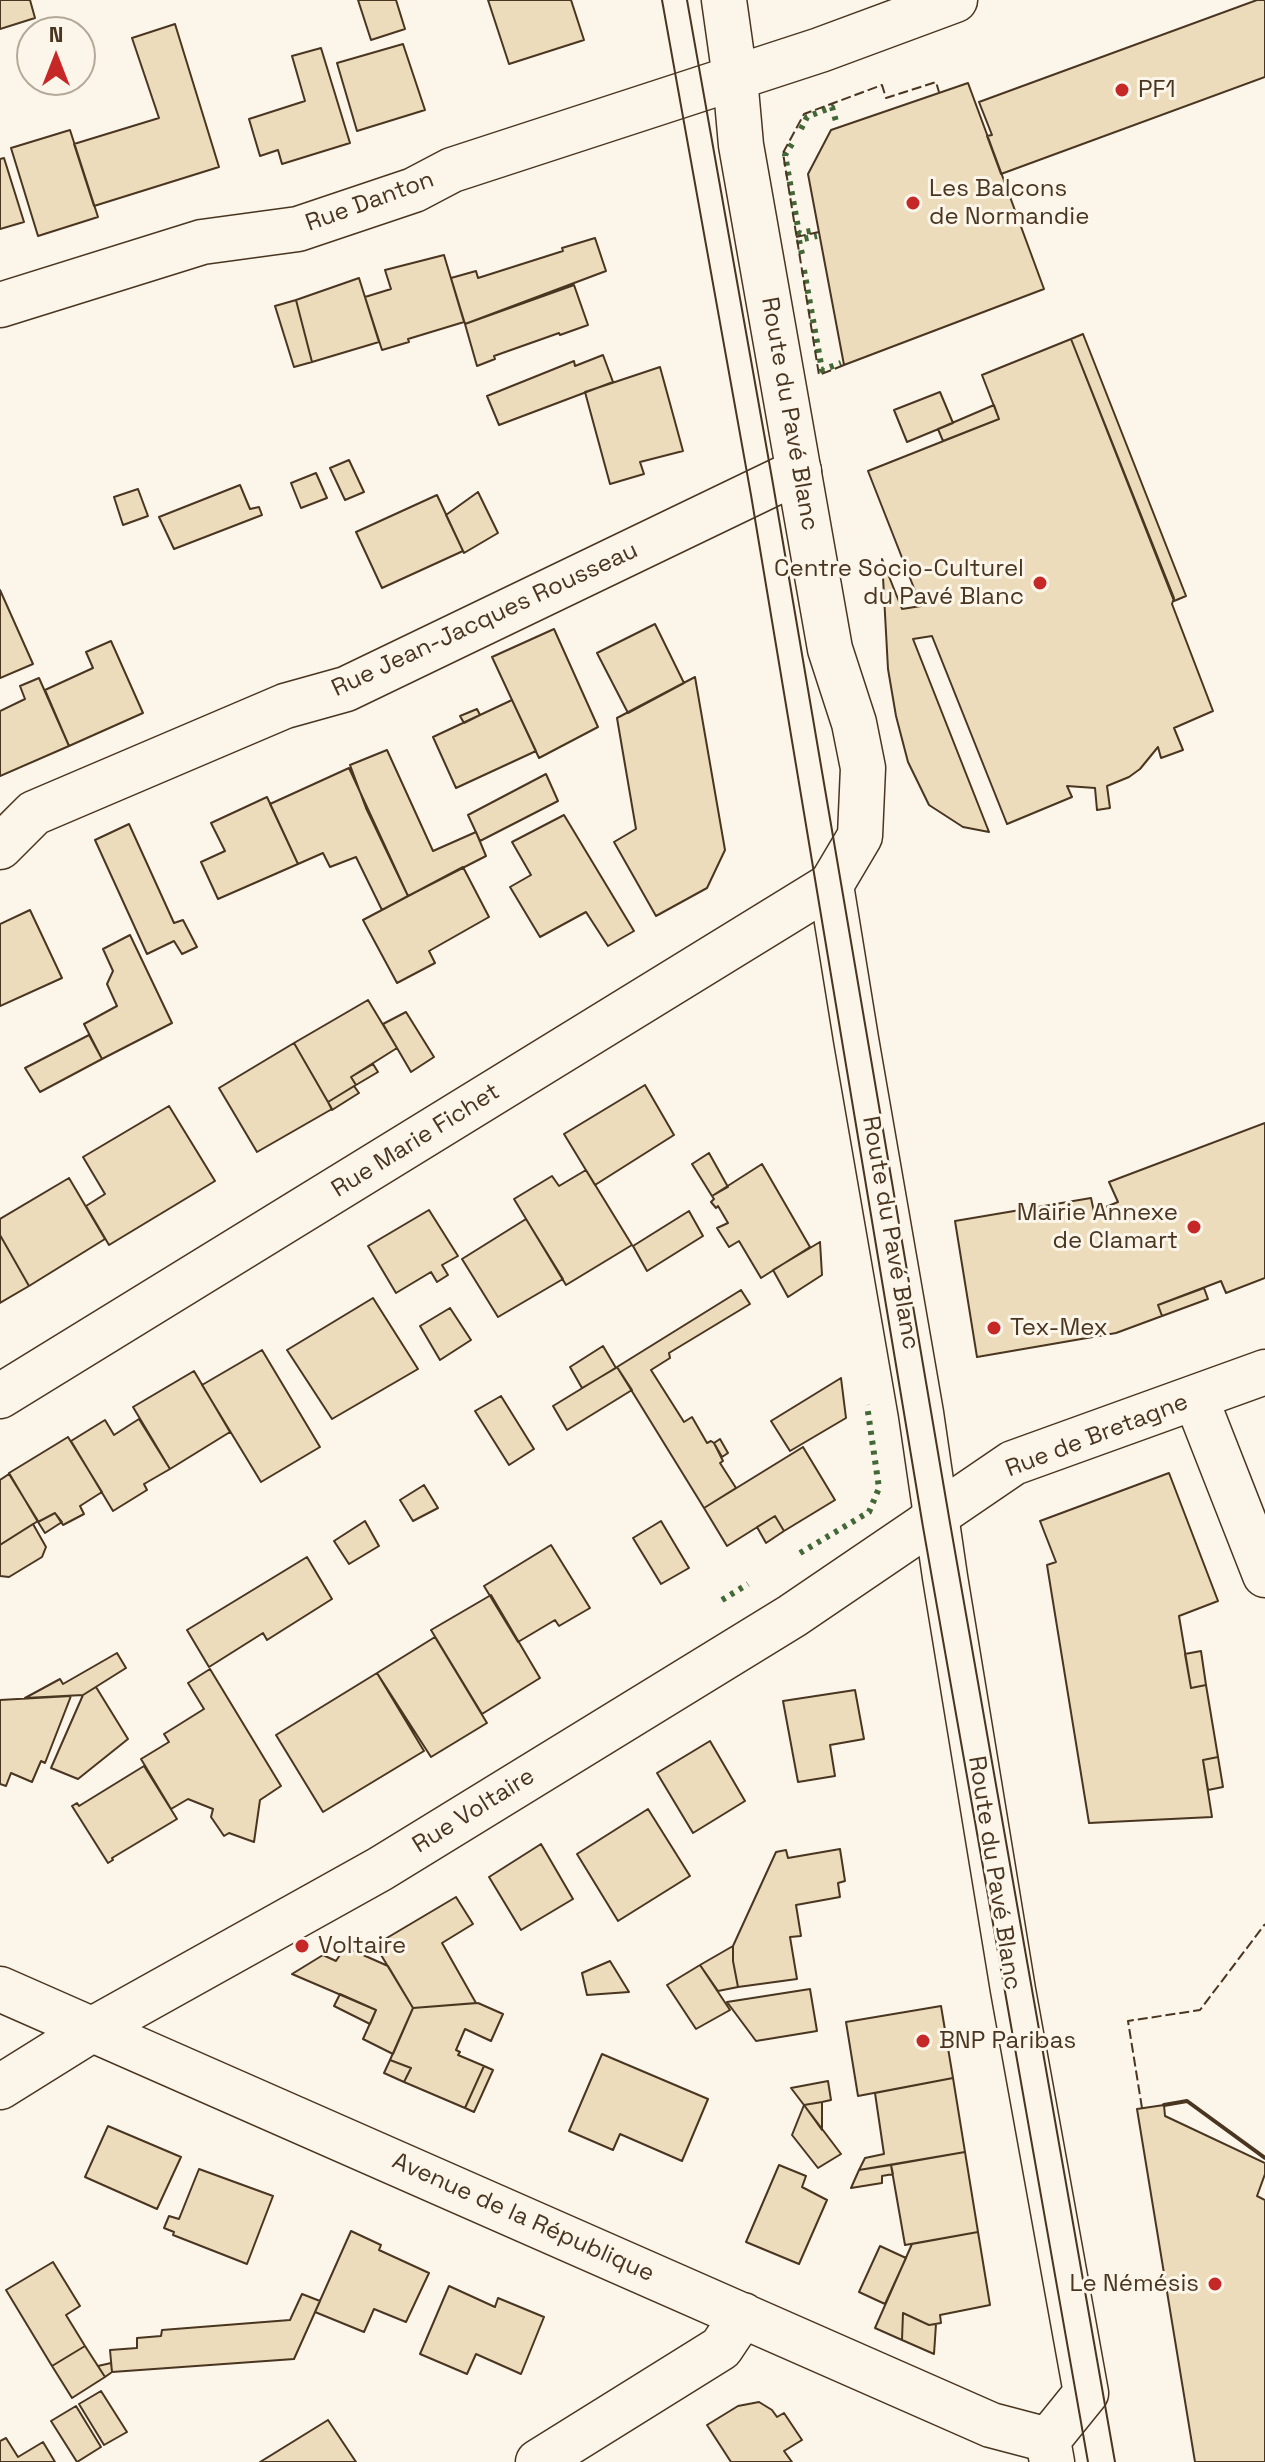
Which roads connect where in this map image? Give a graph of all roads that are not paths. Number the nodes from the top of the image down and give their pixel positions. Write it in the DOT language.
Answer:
graph roads {
  1 [pos="724,0"];
  2 [pos="955,0"];
  3 [pos="735,78"];
  4 [pos="0,305"];
  5 [pos="799,471"];
  6 [pos="0,847"];
  7 [pos="831,885"];
  8 [pos="1265,1372"];
  9 [pos="0,1396"];
  10 [pos="1196,1399"];
  11 [pos="938,1516"];
  12 [pos="1265,1575"];
  13 [pos="0,1989"];
  14 [pos="93,2029"];
  15 [pos="0,2087"];
  16 [pos="743,2315"];
  17 [pos="1050,2451"];
  18 [pos="538,2462"];
  1 -- 3 [label="street, Route du Pavé Blanc"];
  2 -- 3 [label="street, Rue Danton"];
  3 -- 4 [label="street, Rue Danton"];
  3 -- 5 [label="street, Route du Pavé Blanc"];
  5 -- 6 [label="street, Rue Jean-Jacques Rousseau"];
  5 -- 7 [label="street, Route du Pavé Blanc"];
  7 -- 9 [label="street, Rue Marie Fichet"];
  7 -- 11 [label="street, Route du Pavé Blanc"];
  8 -- 10 [label="street, Rue de Bretagne"];
  10 -- 11 [label="street, Rue de Bretagne"];
  10 -- 12 [label="street"];
  11 -- 14 [label="street, Rue Voltaire"];
  11 -- 17 [label="street, Route du Pavé Blanc"];
  13 -- 14 [label="street, Avenue de la République"];
  14 -- 15 [label="street, Rue Voltaire"];
  14 -- 16 [label="street, Avenue de la République"];
  16 -- 17 [label="street, Avenue de la République"];
  16 -- 18 [label="street"];
}
